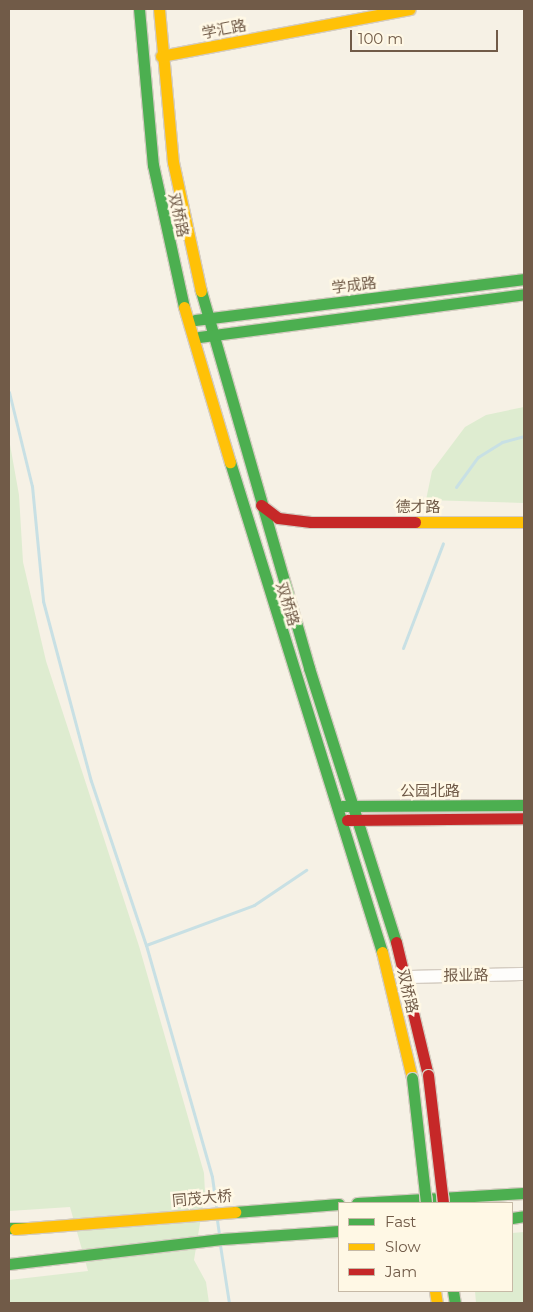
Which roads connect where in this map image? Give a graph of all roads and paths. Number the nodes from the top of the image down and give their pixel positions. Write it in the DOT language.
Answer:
graph roads {
  1 [pos="139,9"];
  2 [pos="159,9"];
  3 [pos="410,9"];
  4 [pos="161,56"];
  5 [pos="524,279"];
  6 [pos="524,294"];
  7 [pos="206,318"];
  8 [pos="187,321"];
  9 [pos="211,336"];
  10 [pos="191,338"];
  11 [pos="261,504"];
  12 [pos="311,522"];
  13 [pos="524,522"];
  14 [pos="279,563"];
  15 [pos="524,805"];
  16 [pos="335,806"];
  17 [pos="353,806"];
  18 [pos="524,818"];
  19 [pos="340,820"];
  20 [pos="357,820"];
  21 [pos="524,974"];
  22 [pos="407,977"];
  23 [pos="524,1194"];
  24 [pos="373,1202"];
  25 [pos="426,1202"];
  26 [pos="443,1202"];
  27 [pos="338,1204"];
  28 [pos="9,1229"];
  29 [pos="338,1231"];
  30 [pos="9,1264"];
  1 -- 8 [label="main road, 双桥路"];
  2 -- 4 [label="main road, 双桥路"];
  3 -- 4 [label="main road, 学汇路"];
  4 -- 7 [label="main road, 双桥路"];
  5 -- 7 [label="main road, 学成路"];
  6 -- 9 [label="main road, 学成路"];
  7 -- 8 [label="main road, 学成路"];
  7 -- 9 [label="main road, 双桥路"];
  8 -- 10 [label="main road, 双桥路"];
  9 -- 10 [label="main road, 学成路"];
  9 -- 11 [label="main road, 双桥路"];
  10 -- 16 [label="main road, 双桥路"];
  11 -- 12 [label="main road, 德才路"];
  11 -- 14 [label="main road, 双桥路"];
  12 -- 13 [label="main road, 德才路"];
  12 -- 14 [label="main road, 德才路"];
  14 -- 17 [label="main road, 双桥路"];
  15 -- 17 [label="main road, 公园北路"];
  16 -- 17 [label="main road, 公园北路"];
  16 -- 19 [label="main road, 双桥路"];
  17 -- 20 [label="main road, 双桥路"];
  18 -- 20 [label="main road, 公园北路"];
  19 -- 20 [label="main road, 公园北路"];
  19 -- 25 [label="main road, 双桥路, bridge"];
  20 -- 22 [label="main road, 双桥路"];
  21 -- 22 [label="street, 报业路"];
  22 -- 26 [label="main road, 双桥路, bridge"];
  23 -- 24 [label="main road, bridge"];
  27 -- 28 [label="main road, 同茂大桥"];
  29 -- 30 [label="main road"];
}
